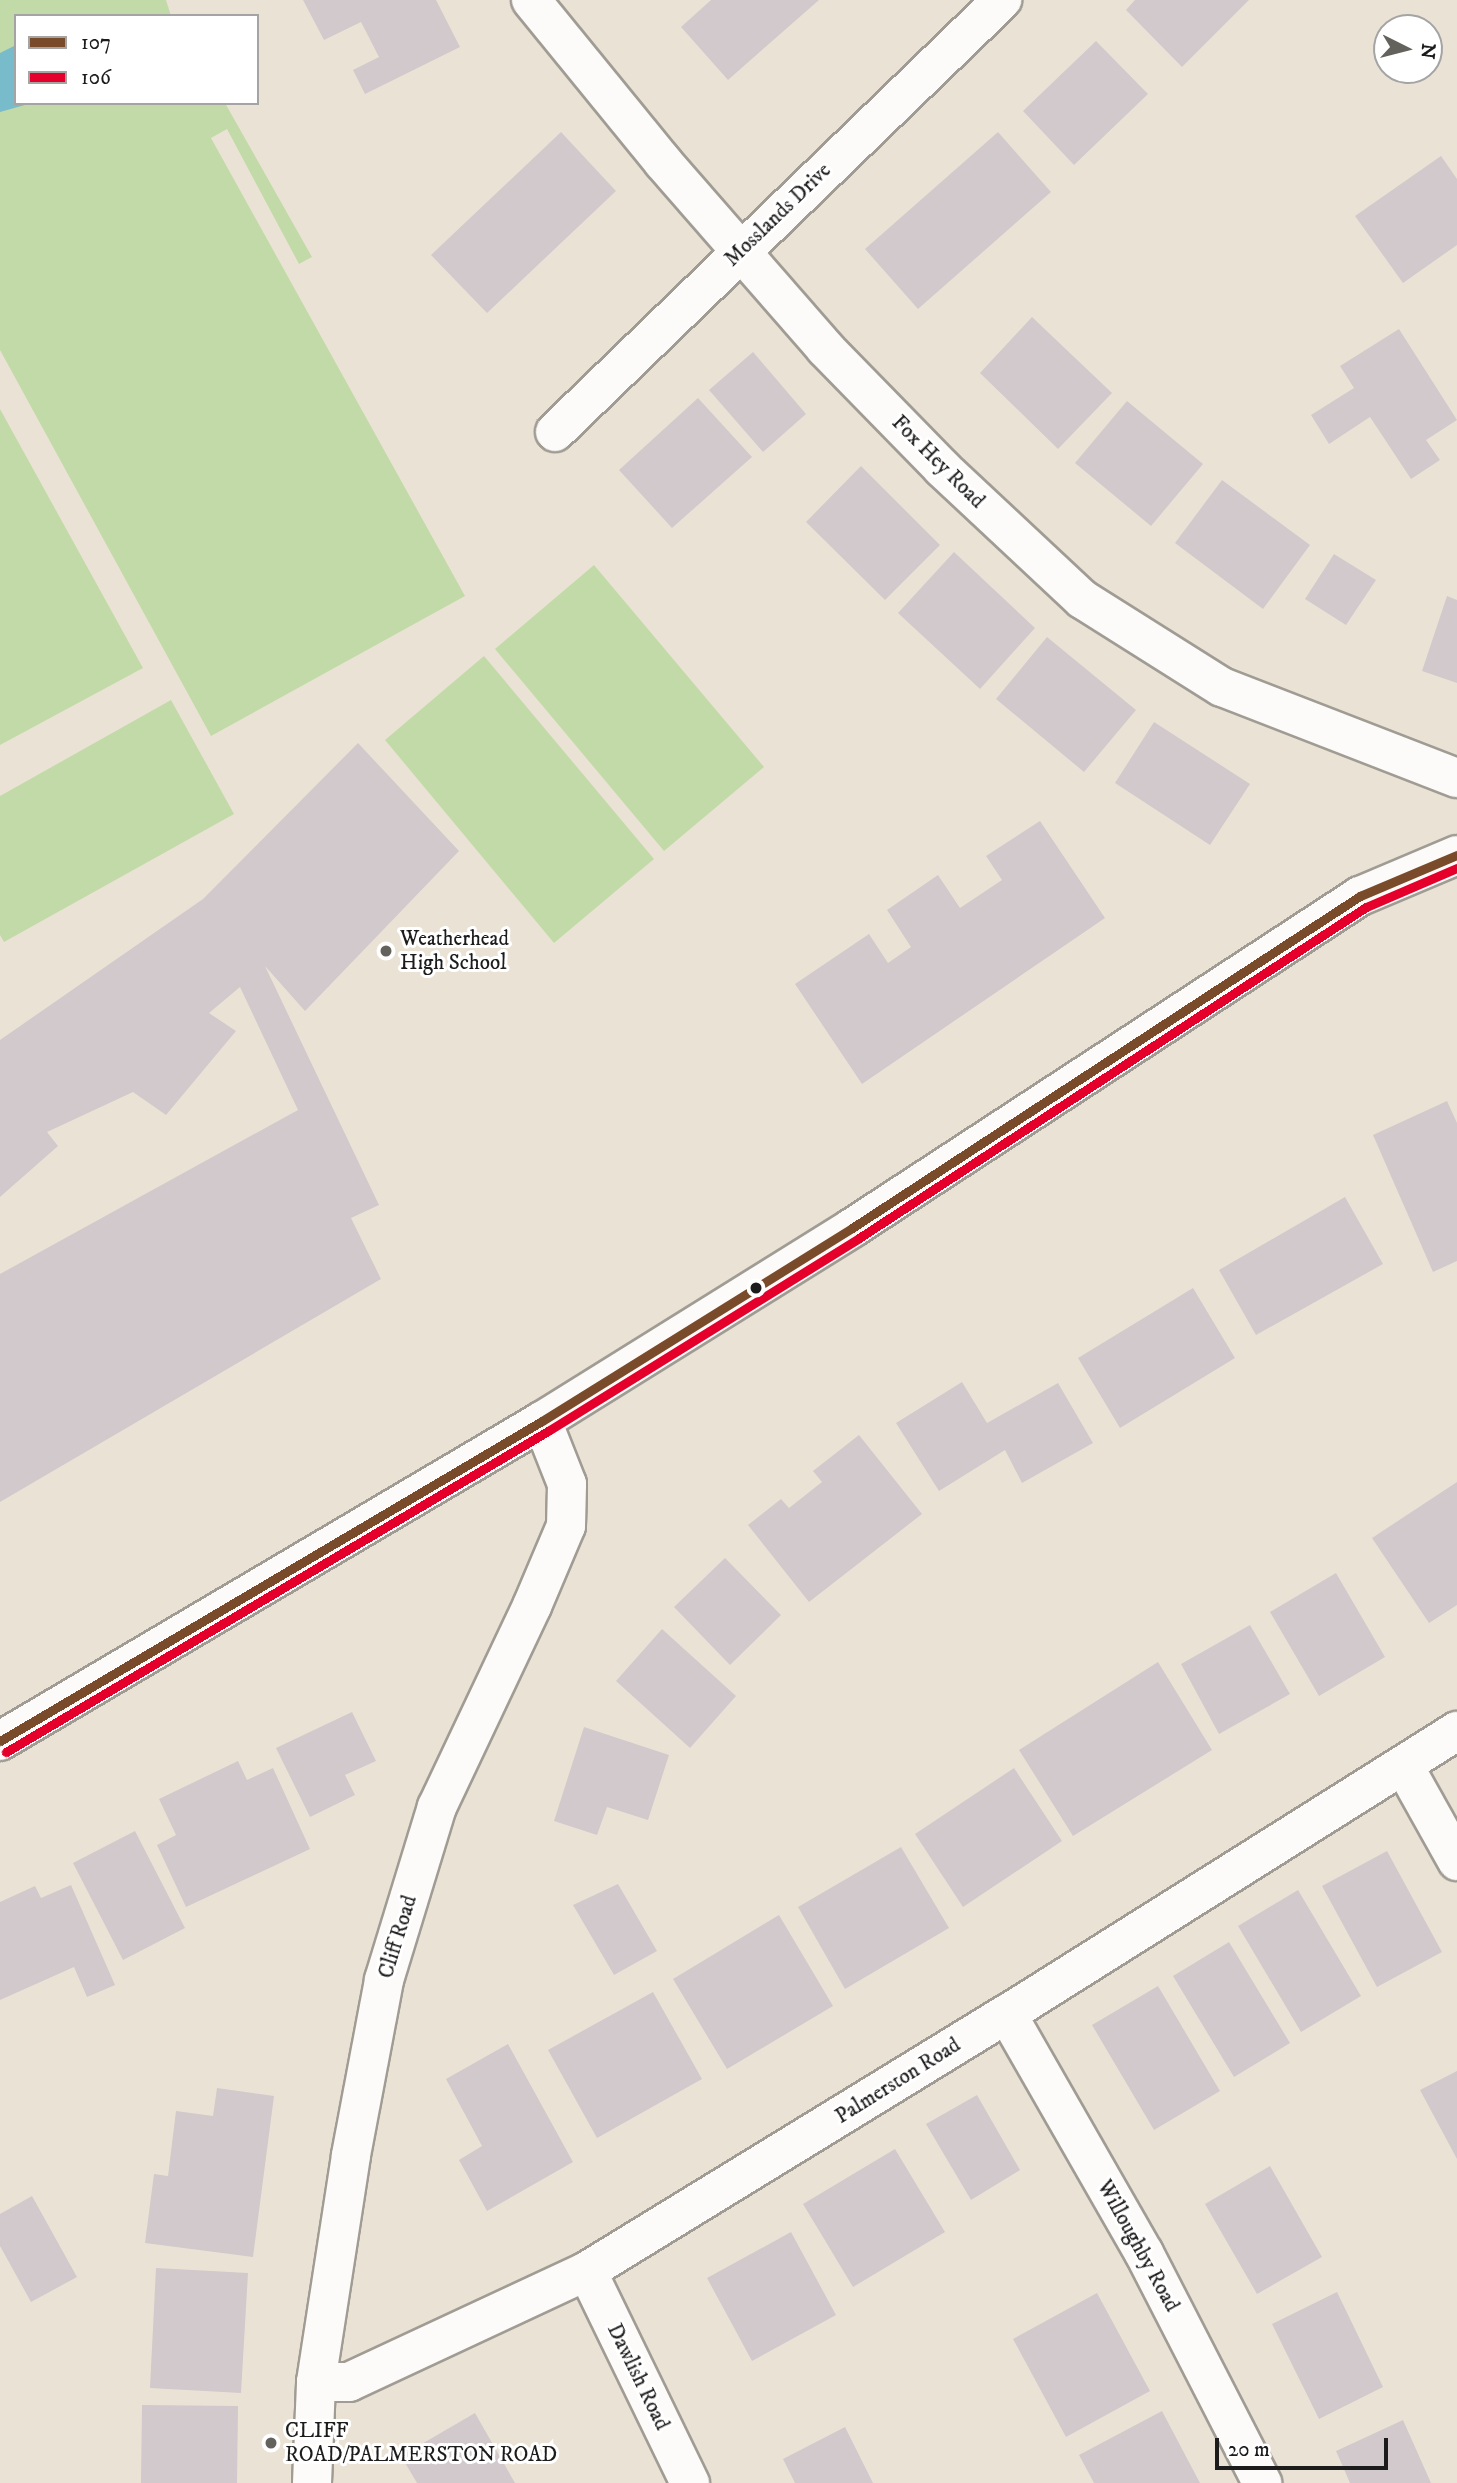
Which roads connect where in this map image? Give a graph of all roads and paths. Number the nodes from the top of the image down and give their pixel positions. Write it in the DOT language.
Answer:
graph roads {
  1 [pos="531,0"];
  2 [pos="1002,0"];
  3 [pos="740,252"];
  4 [pos="555,432"];
  5 [pos="1457,778"];
  6 [pos="1457,856"];
  7 [pos="542,1421"];
  8 [pos="1457,1731"];
  9 [pos="0,1741"];
  10 [pos="1404,1766"];
  11 [pos="1457,1861"];
  12 [pos="1007,2014"];
  13 [pos="587,2271"];
  14 [pos="316,2382"];
  15 [pos="312,2483"];
  16 [pos="690,2483"];
  17 [pos="1262,2483"];
  1 -- 3 [label="street, Fox Hey Road"];
  2 -- 3 [label="street, Mosslands Drive"];
  3 -- 4 [label="street, Mosslands Drive"];
  3 -- 5 [label="street, Fox Hey Road"];
  6 -- 7 [label="street"];
  7 -- 9 [label="street"];
  7 -- 14 [label="street, Cliff Road"];
  8 -- 10 [label="street, Palmerston Road"];
  10 -- 11 [label="street"];
  10 -- 12 [label="street, Palmerston Road"];
  12 -- 13 [label="street, Palmerston Road"];
  12 -- 17 [label="street, Willoughby Road"];
  13 -- 14 [label="street, Palmerston Road"];
  13 -- 16 [label="street, Dawlish Road"];
  14 -- 15 [label="street, Cliff Road"];
}
